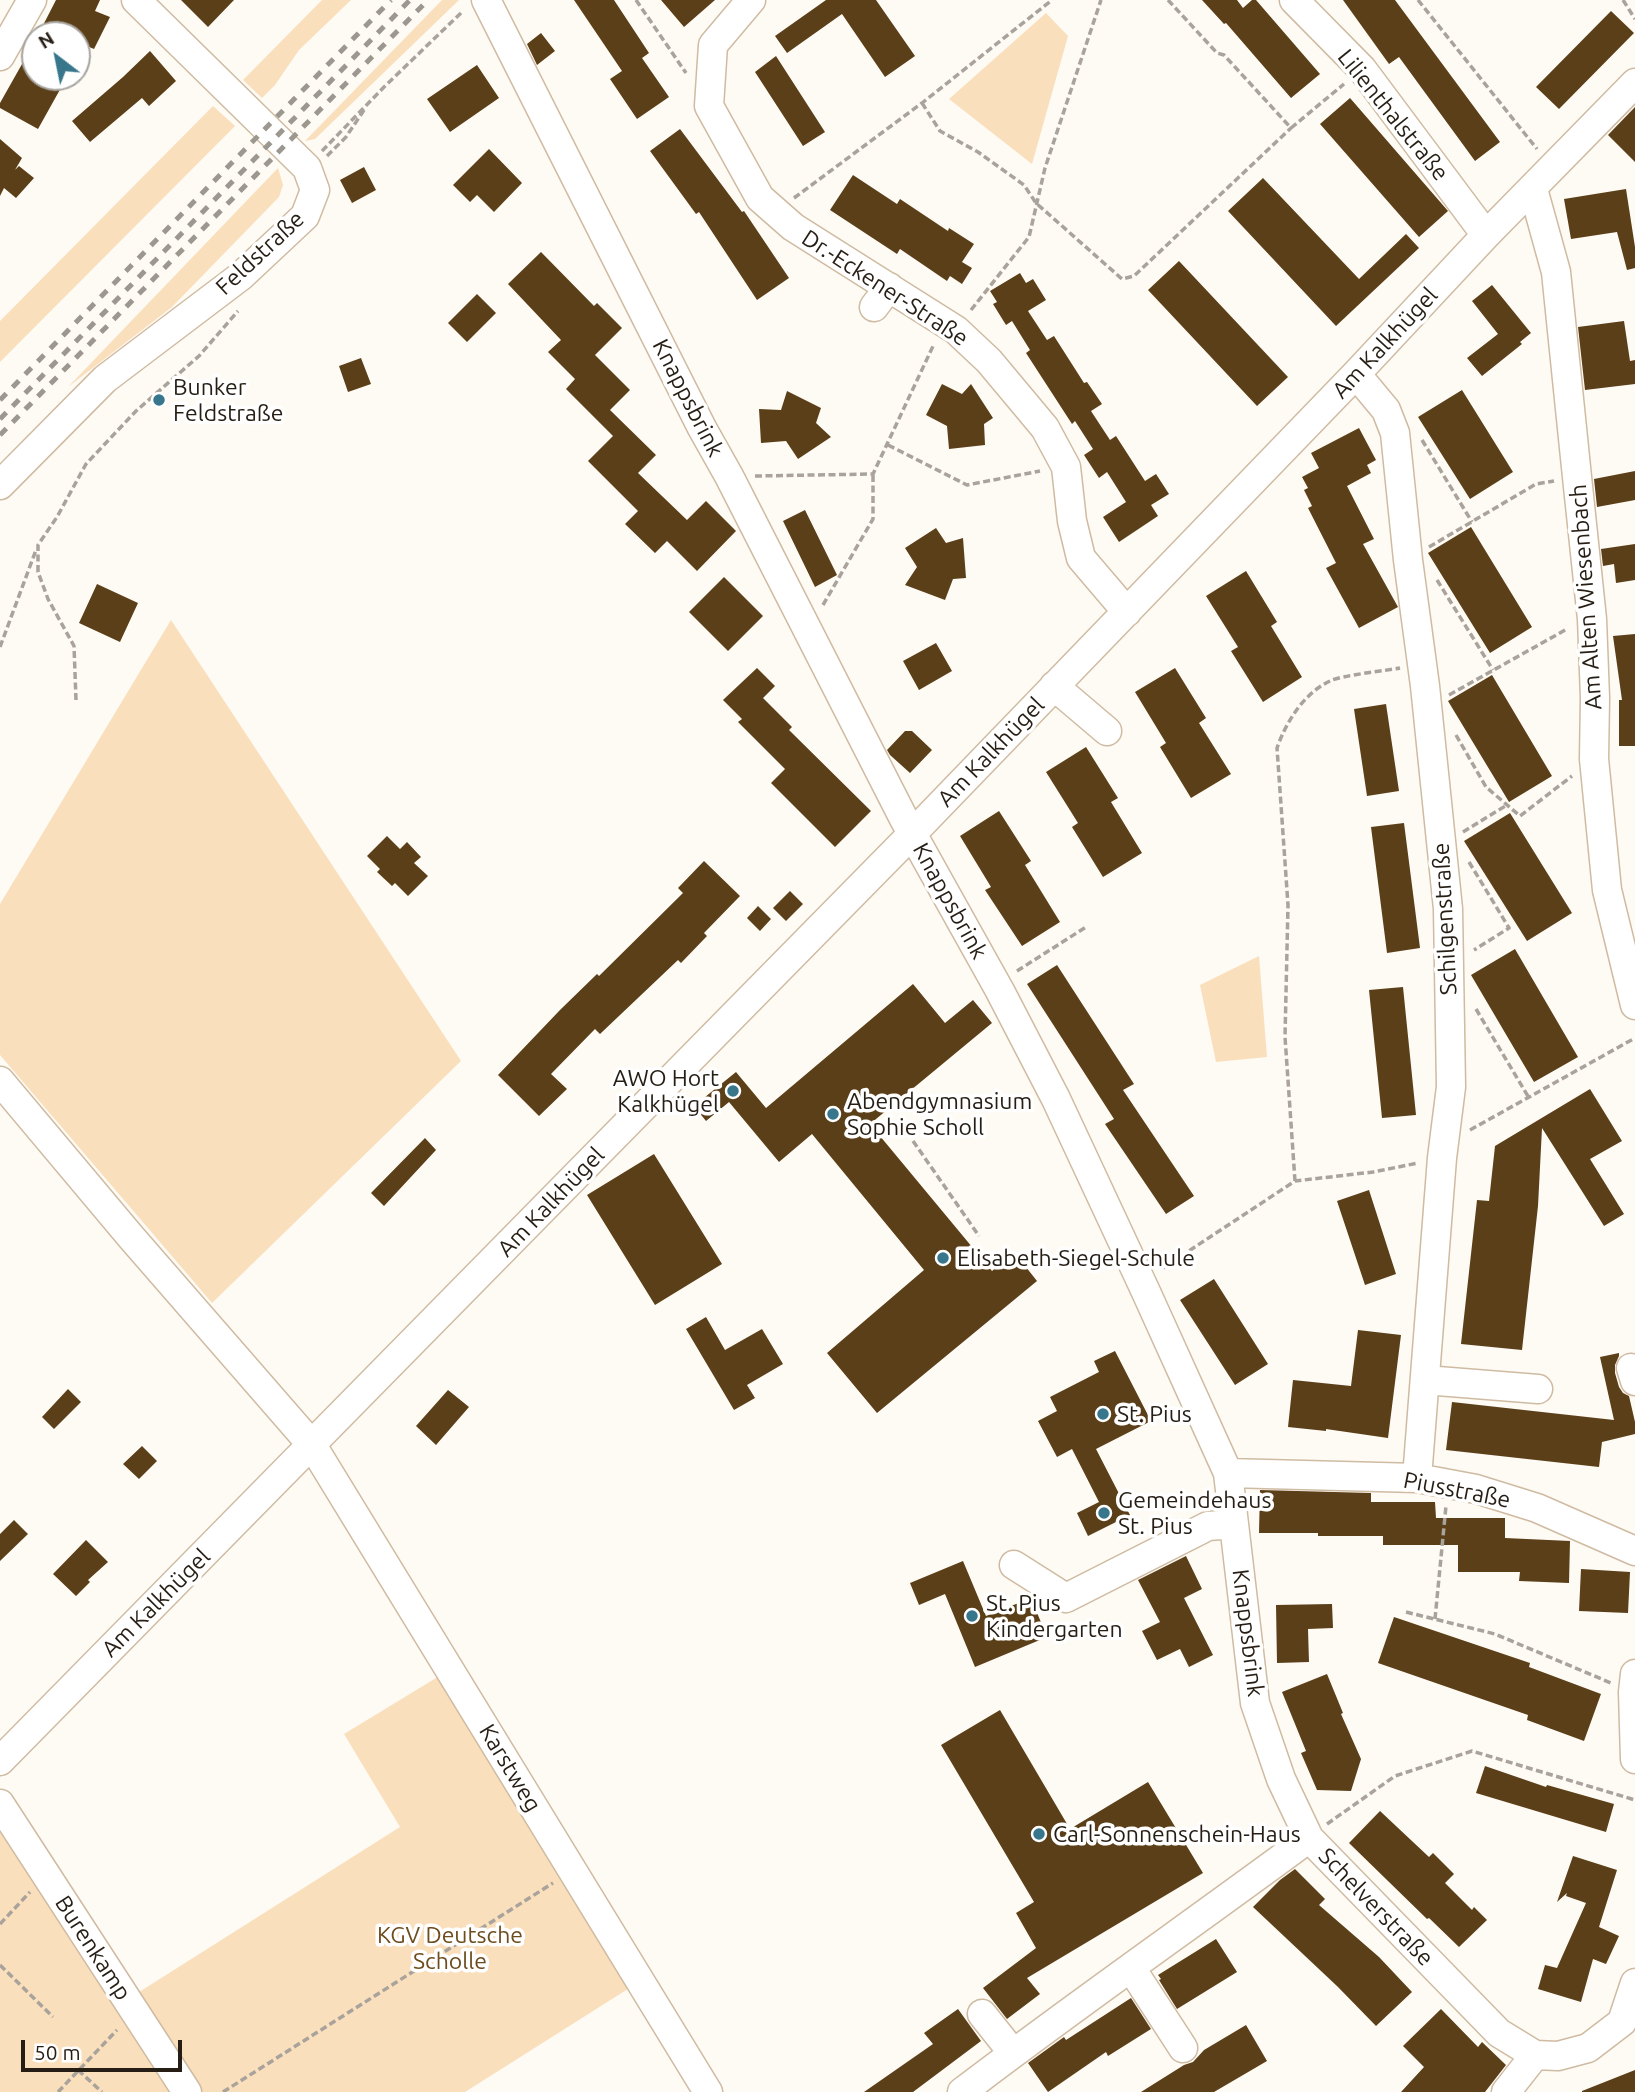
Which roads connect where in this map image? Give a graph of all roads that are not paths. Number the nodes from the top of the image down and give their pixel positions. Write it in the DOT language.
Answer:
graph roads {
  1 [pos="32,0"];
  2 [pos="136,0"];
  3 [pos="751,0"];
  4 [pos="1294,0"];
  5 [pos="476,4"];
  6 [pos="0,55"];
  7 [pos="1635,83"];
  8 [pos="1533,189"];
  9 [pos="1486,235"];
  10 [pos="1356,374"];
  11 [pos="0,485"];
  12 [pos="1127,611"];
  13 [pos="1054,686"];
  14 [pos="1107,731"];
  15 [pos="912,834"];
  16 [pos="1635,1005"];
  17 [pos="0,1081"];
  18 [pos="1425,1380"];
  19 [pos="1538,1389"];
  20 [pos="313,1445"];
  21 [pos="1228,1473"];
  22 [pos="1417,1478"];
  23 [pos="1234,1524"];
  24 [pos="1635,1551"];
  25 [pos="1014,1565"];
  26 [pos="1634,1683"];
  27 [pos="1635,1759"];
  28 [pos="0,1761"];
  29 [pos="0,1804"];
  30 [pos="1309,1838"];
  31 [pos="1131,1968"];
  32 [pos="1635,1983"];
  33 [pos="982,2014"];
  34 [pos="1183,2048"];
  35 [pos="1013,2053"];
  36 [pos="1535,2055"];
  37 [pos="187,2092"];
  38 [pos="708,2092"];
  39 [pos="962,2092"];
  40 [pos="1506,2092"];
  1 -- 6 [label="street"];
  2 -- 11 [label="street, Feldstraße"];
  3 -- 12 [label="street, Dr.-Eckener-Straße"];
  4 -- 9 [label="street, Lilienthalstraße"];
  5 -- 15 [label="street, Knappsbrink"];
  7 -- 8 [label="street, Am Kalkhügel"];
  8 -- 9 [label="street, Am Kalkhügel"];
  8 -- 16 [label="street, Am Alten Wiesenbach"];
  9 -- 10 [label="street, Am Kalkhügel"];
  10 -- 12 [label="street, Am Kalkhügel"];
  10 -- 18 [label="street, Schilgenstraße"];
  12 -- 13 [label="street, Am Kalkhügel"];
  13 -- 14 [label="street"];
  13 -- 15 [label="street, Am Kalkhügel"];
  15 -- 20 [label="street, Am Kalkhügel"];
  15 -- 21 [label="street, Knappsbrink"];
  17 -- 20 [label="street"];
  18 -- 19 [label="street"];
  18 -- 22 [label="street, Schilgenstraße"];
  20 -- 28 [label="street, Am Kalkhügel"];
  20 -- 38 [label="street, Karstweg"];
  21 -- 22 [label="street, Piusstraße"];
  21 -- 23 [label="street, Knappsbrink"];
  22 -- 24 [label="street, Piusstraße"];
  23 -- 25 [label="street"];
  23 -- 30 [label="street, Knappsbrink"];
  26 -- 27 [label="street"];
  29 -- 37 [label="street, Burenkamp"];
  30 -- 31 [label="street, Schelverstraße"];
  30 -- 36 [label="street, Schelverstraße"];
  31 -- 34 [label="street"];
  31 -- 35 [label="street, Schelverstraße"];
  32 -- 36 [label="street"];
  33 -- 35 [label="street"];
  35 -- 39 [label="street, Schelverstraße"];
  36 -- 40 [label="street"];
}
